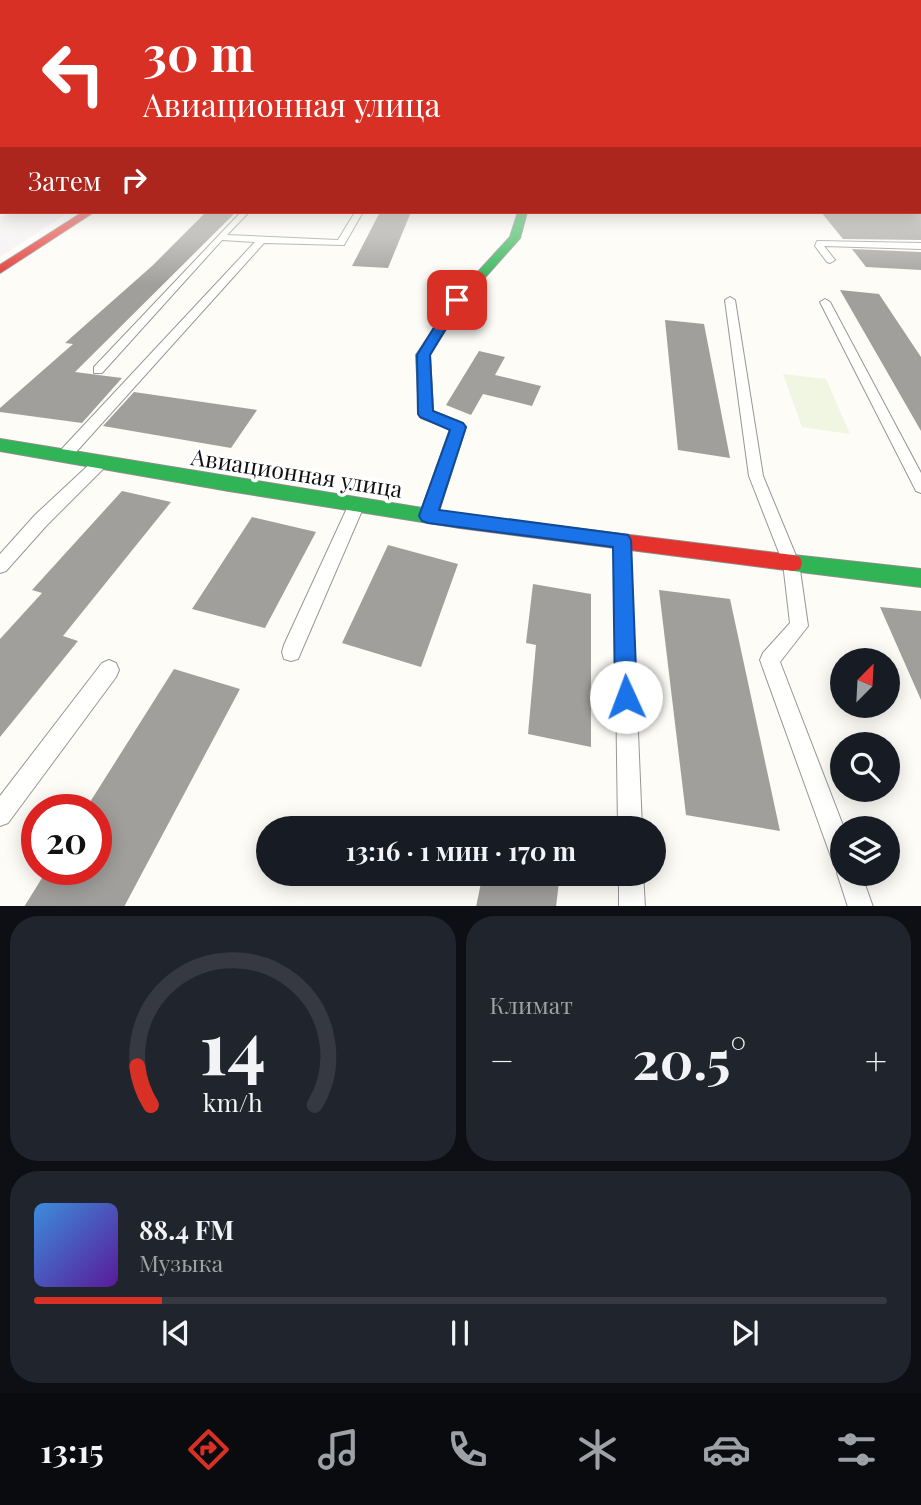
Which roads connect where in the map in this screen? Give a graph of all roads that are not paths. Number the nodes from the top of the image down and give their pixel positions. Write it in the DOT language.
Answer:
graph roads {
  1 [pos="86,214"];
  2 [pos="242,214"];
  3 [pos="358,214"];
  4 [pos="521,214"];
  5 [pos="220,237"];
  6 [pos="262,240"];
  7 [pos="921,246"];
  8 [pos="830,260"];
  9 [pos="0,270"];
  10 [pos="730,300"];
  11 [pos="825,303"];
  12 [pos="98,370"];
  13 [pos="0,445"];
  14 [pos="63,457"];
  15 [pos="100,463"];
  16 [pos="921,487"];
  17 [pos="357,504"];
  18 [pos="428,516"];
  19 [pos="622,540"];
  20 [pos="7,549"];
  21 [pos="790,564"];
  22 [pos="0,566"];
  23 [pos="921,578"];
  24 [pos="291,652"];
  25 [pos="109,670"];
  26 [pos="0,815"];
  27 [pos="629,816"];
  28 [pos="830,822"];
  29 [pos="631,886"];
  30 [pos="854,886"];
  31 [pos="632,906"];
  32 [pos="862,906"];
  1 -- 9 [label="street"];
  2 -- 5 [label="lane"];
  3 -- 6 [label="lane"];
  4 -- 18 [label="street"];
  5 -- 6 [label="lane"];
  5 -- 12 [label="lane"];
  6 -- 14 [label="lane"];
  7 -- 8 [label="lane"];
  10 -- 21 [label="lane"];
  11 -- 16 [label="lane"];
  13 -- 14 [label="street, Авиационная улица"];
  14 -- 15 [label="street, Авиационная улица"];
  15 -- 17 [label="street, Авиационная улица"];
  15 -- 20 [label="lane"];
  17 -- 18 [label="street, Авиационная улица"];
  17 -- 24 [label="lane"];
  18 -- 19 [label="street, Авиационная улица"];
  19 -- 21 [label="street, Авиационная улица"];
  19 -- 27 [label="lane"];
  20 -- 22 [label="lane"];
  21 -- 23 [label="street, Авиационная улица"];
  21 -- 28 [label="lane"];
  25 -- 26 [label="lane"];
  29 -- 31 [label="lane"];
  30 -- 32 [label="lane"];
}
